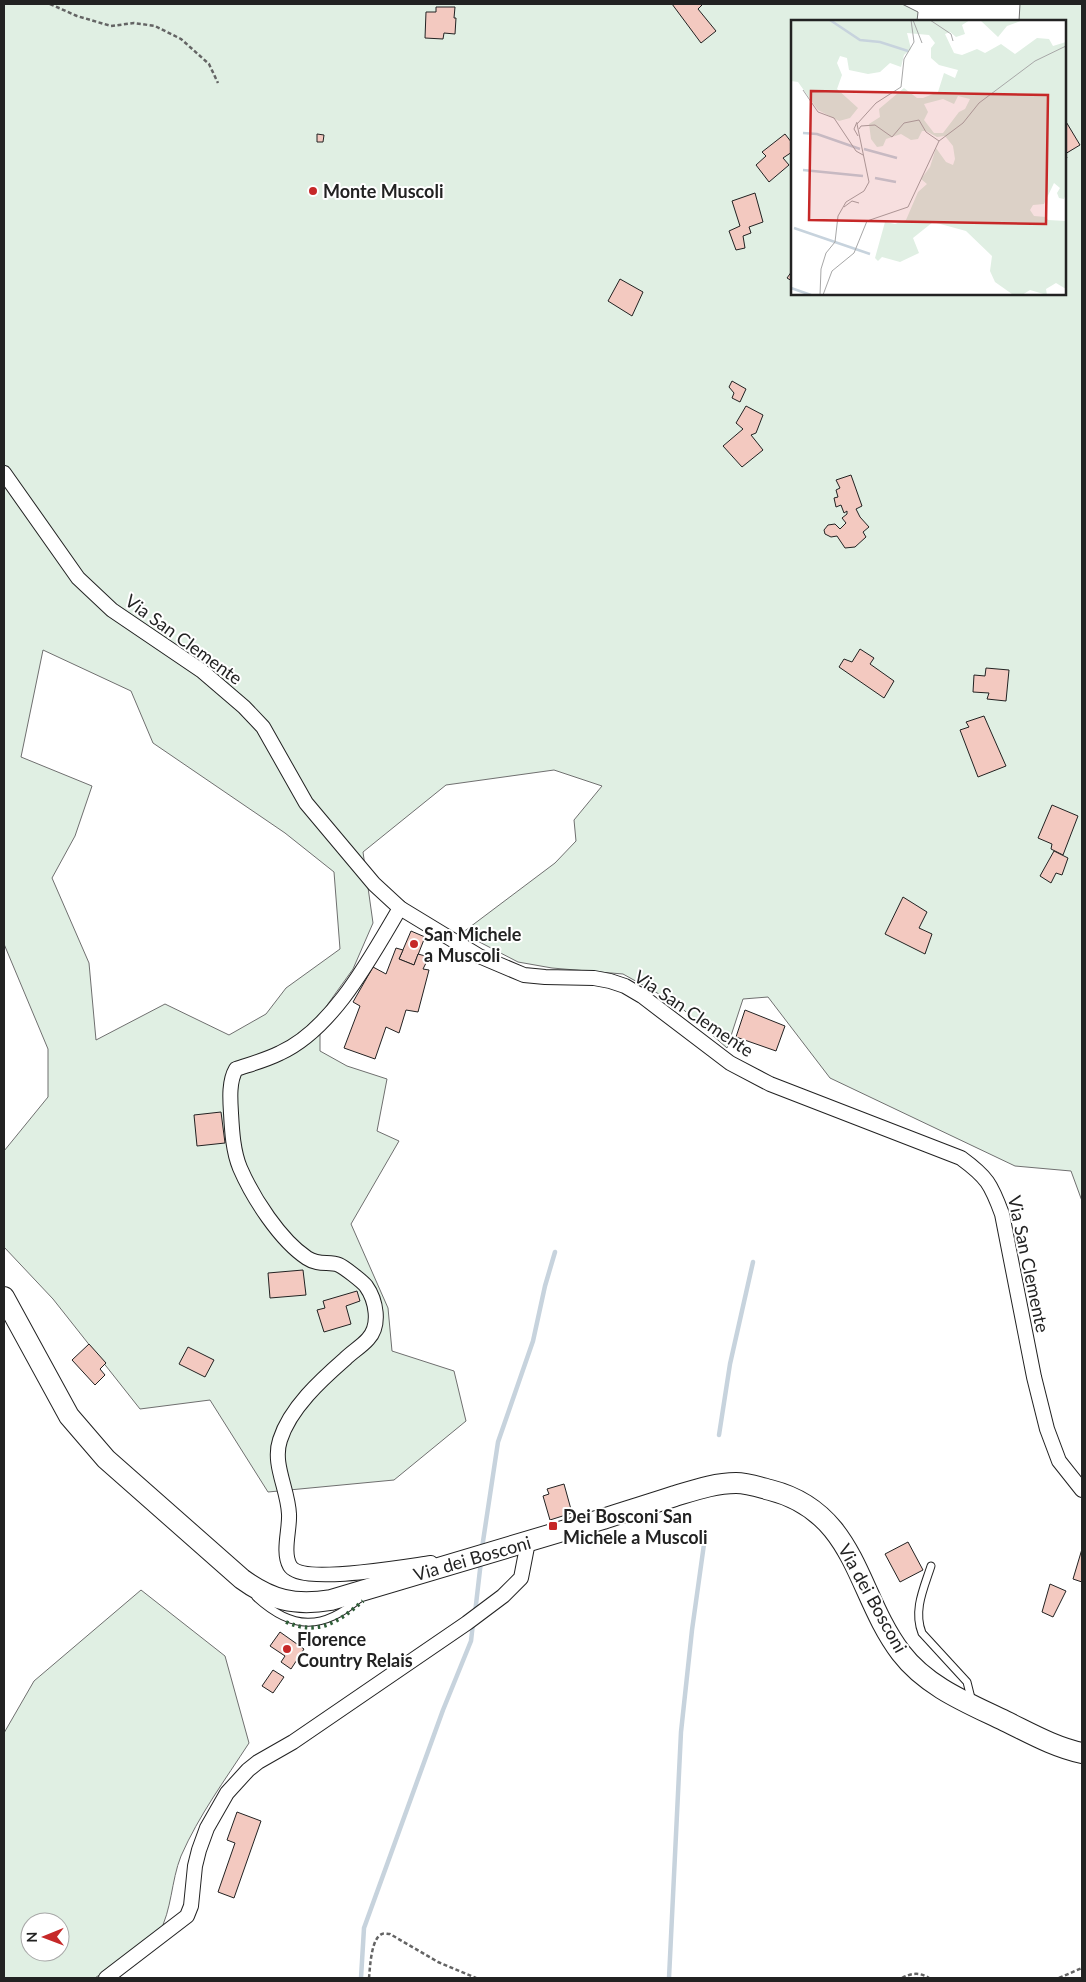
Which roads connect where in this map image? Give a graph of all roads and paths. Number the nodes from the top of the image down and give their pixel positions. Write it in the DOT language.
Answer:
graph roads {
  1 [pos="50,4"];
  2 [pos="218,83"];
  3 [pos="4,473"];
  4 [pos="400,908"];
  5 [pos="4,1297"];
  6 [pos="1082,1490"];
  7 [pos="528,1542"];
  8 [pos="453,1564"];
  9 [pos="931,1566"];
  10 [pos="972,1705"];
  11 [pos="1082,1753"];
  12 [pos="1082,1968"];
  13 [pos="106,1978"];
  14 [pos="369,1978"];
  15 [pos="476,1978"];
  16 [pos="902,1978"];
  17 [pos="929,1978"];
  18 [pos="1059,1978"];
  1 -- 2 [label="path"];
  3 -- 4 [label="street, Via San Clemente"];
  4 -- 6 [label="street, Via San Clemente"];
  4 -- 8 [label="street"];
  5 -- 8 [label="main road, Via dei Bosconi"];
  7 -- 8 [label="main road, Via dei Bosconi"];
  7 -- 10 [label="main road, Via dei Bosconi"];
  7 -- 13 [label="street"];
  9 -- 10 [label="lane"];
  10 -- 11 [label="main road, Via dei Bosconi"];
  12 -- 18 [label="path"];
  14 -- 15 [label="path"];
  16 -- 17 [label="path"];
}
